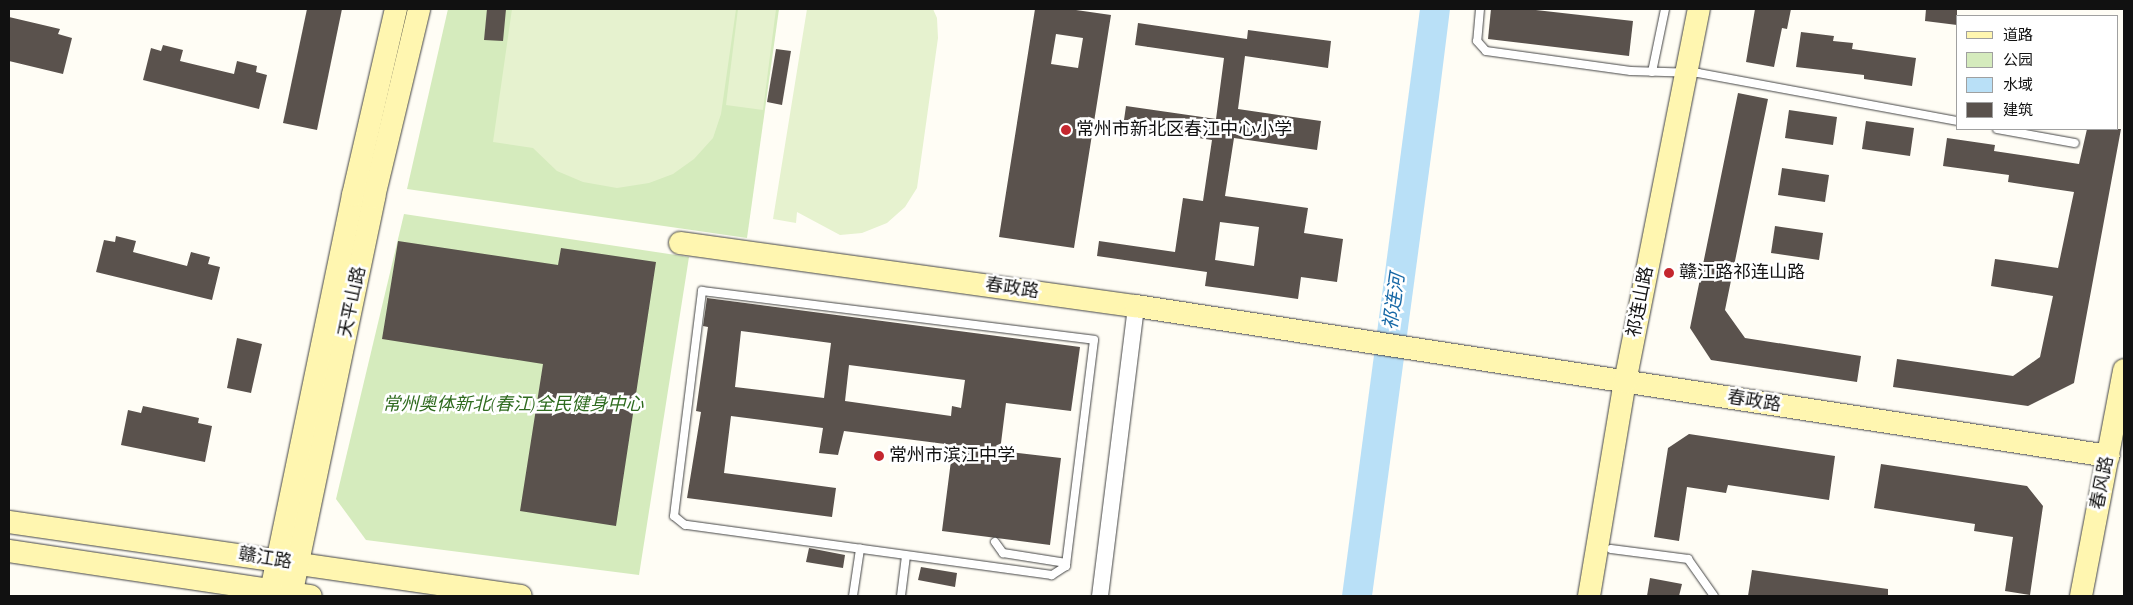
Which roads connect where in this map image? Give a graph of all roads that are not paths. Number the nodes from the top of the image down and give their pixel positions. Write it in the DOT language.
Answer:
graph roads {
  1 [pos="396,9"];
  2 [pos="418,9"];
  3 [pos="1480,9"];
  4 [pos="1665,9"];
  5 [pos="1698,9"];
  6 [pos="1710,9"];
  7 [pos="1652,72"];
  8 [pos="1692,73"];
  9 [pos="1956,121"];
  10 [pos="2003,130"];
  11 [pos="2075,143"];
  12 [pos="680,243"];
  13 [pos="1136,306"];
  14 [pos="2124,370"];
  15 [pos="1631,383"];
  16 [pos="2108,456"];
  17 [pos="9,522"];
  18 [pos="995,542"];
  19 [pos="860,549"];
  20 [pos="1611,549"];
  21 [pos="9,551"];
  22 [pos="906,556"];
  23 [pos="289,562"];
  24 [pos="1066,563"];
  25 [pos="287,595"];
  26 [pos="521,596"];
  27 [pos="853,596"];
  28 [pos="901,596"];
  29 [pos="1100,596"];
  30 [pos="1589,596"];
  31 [pos="1603,596"];
  32 [pos="1714,596"];
  33 [pos="2081,596"];
  1 -- 23 [label="street, 天平山路"];
  2 -- 23 [label="street, 天平山路"];
  3 -- 7 [label="lane"];
  4 -- 7 [label="lane"];
  5 -- 8 [label="street, 祁连山路"];
  6 -- 8 [label="street, 祁连山路"];
  7 -- 8 [label="lane"];
  8 -- 9 [label="lane"];
  8 -- 15 [label="street, 祁连山路"];
  10 -- 11 [label="lane"];
  12 -- 13 [label="street, 春政路"];
  13 -- 15 [label="street, 春政路"];
  13 -- 29 [label="street"];
  14 -- 16 [label="street, 春风路"];
  15 -- 16 [label="street, 春政路"];
  15 -- 20 [label="street, 祁连山路"];
  15 -- 30 [label="street, 祁连山路"];
  16 -- 33 [label="street, 春风路"];
  17 -- 23 [label="street, 赣江路"];
  18 -- 24 [label="lane"];
  19 -- 22 [label="lane"];
  19 -- 24 [label="lane"];
  19 -- 27 [label="lane"];
  20 -- 31 [label="street, 祁连山路"];
  20 -- 32 [label="lane"];
  21 -- 25 [label="street, 赣江路"];
  22 -- 24 [label="lane"];
  22 -- 28 [label="lane"];
  23 -- 25 [label="street, 天平山路"];
  23 -- 26 [label="street, 赣江路"];
}
